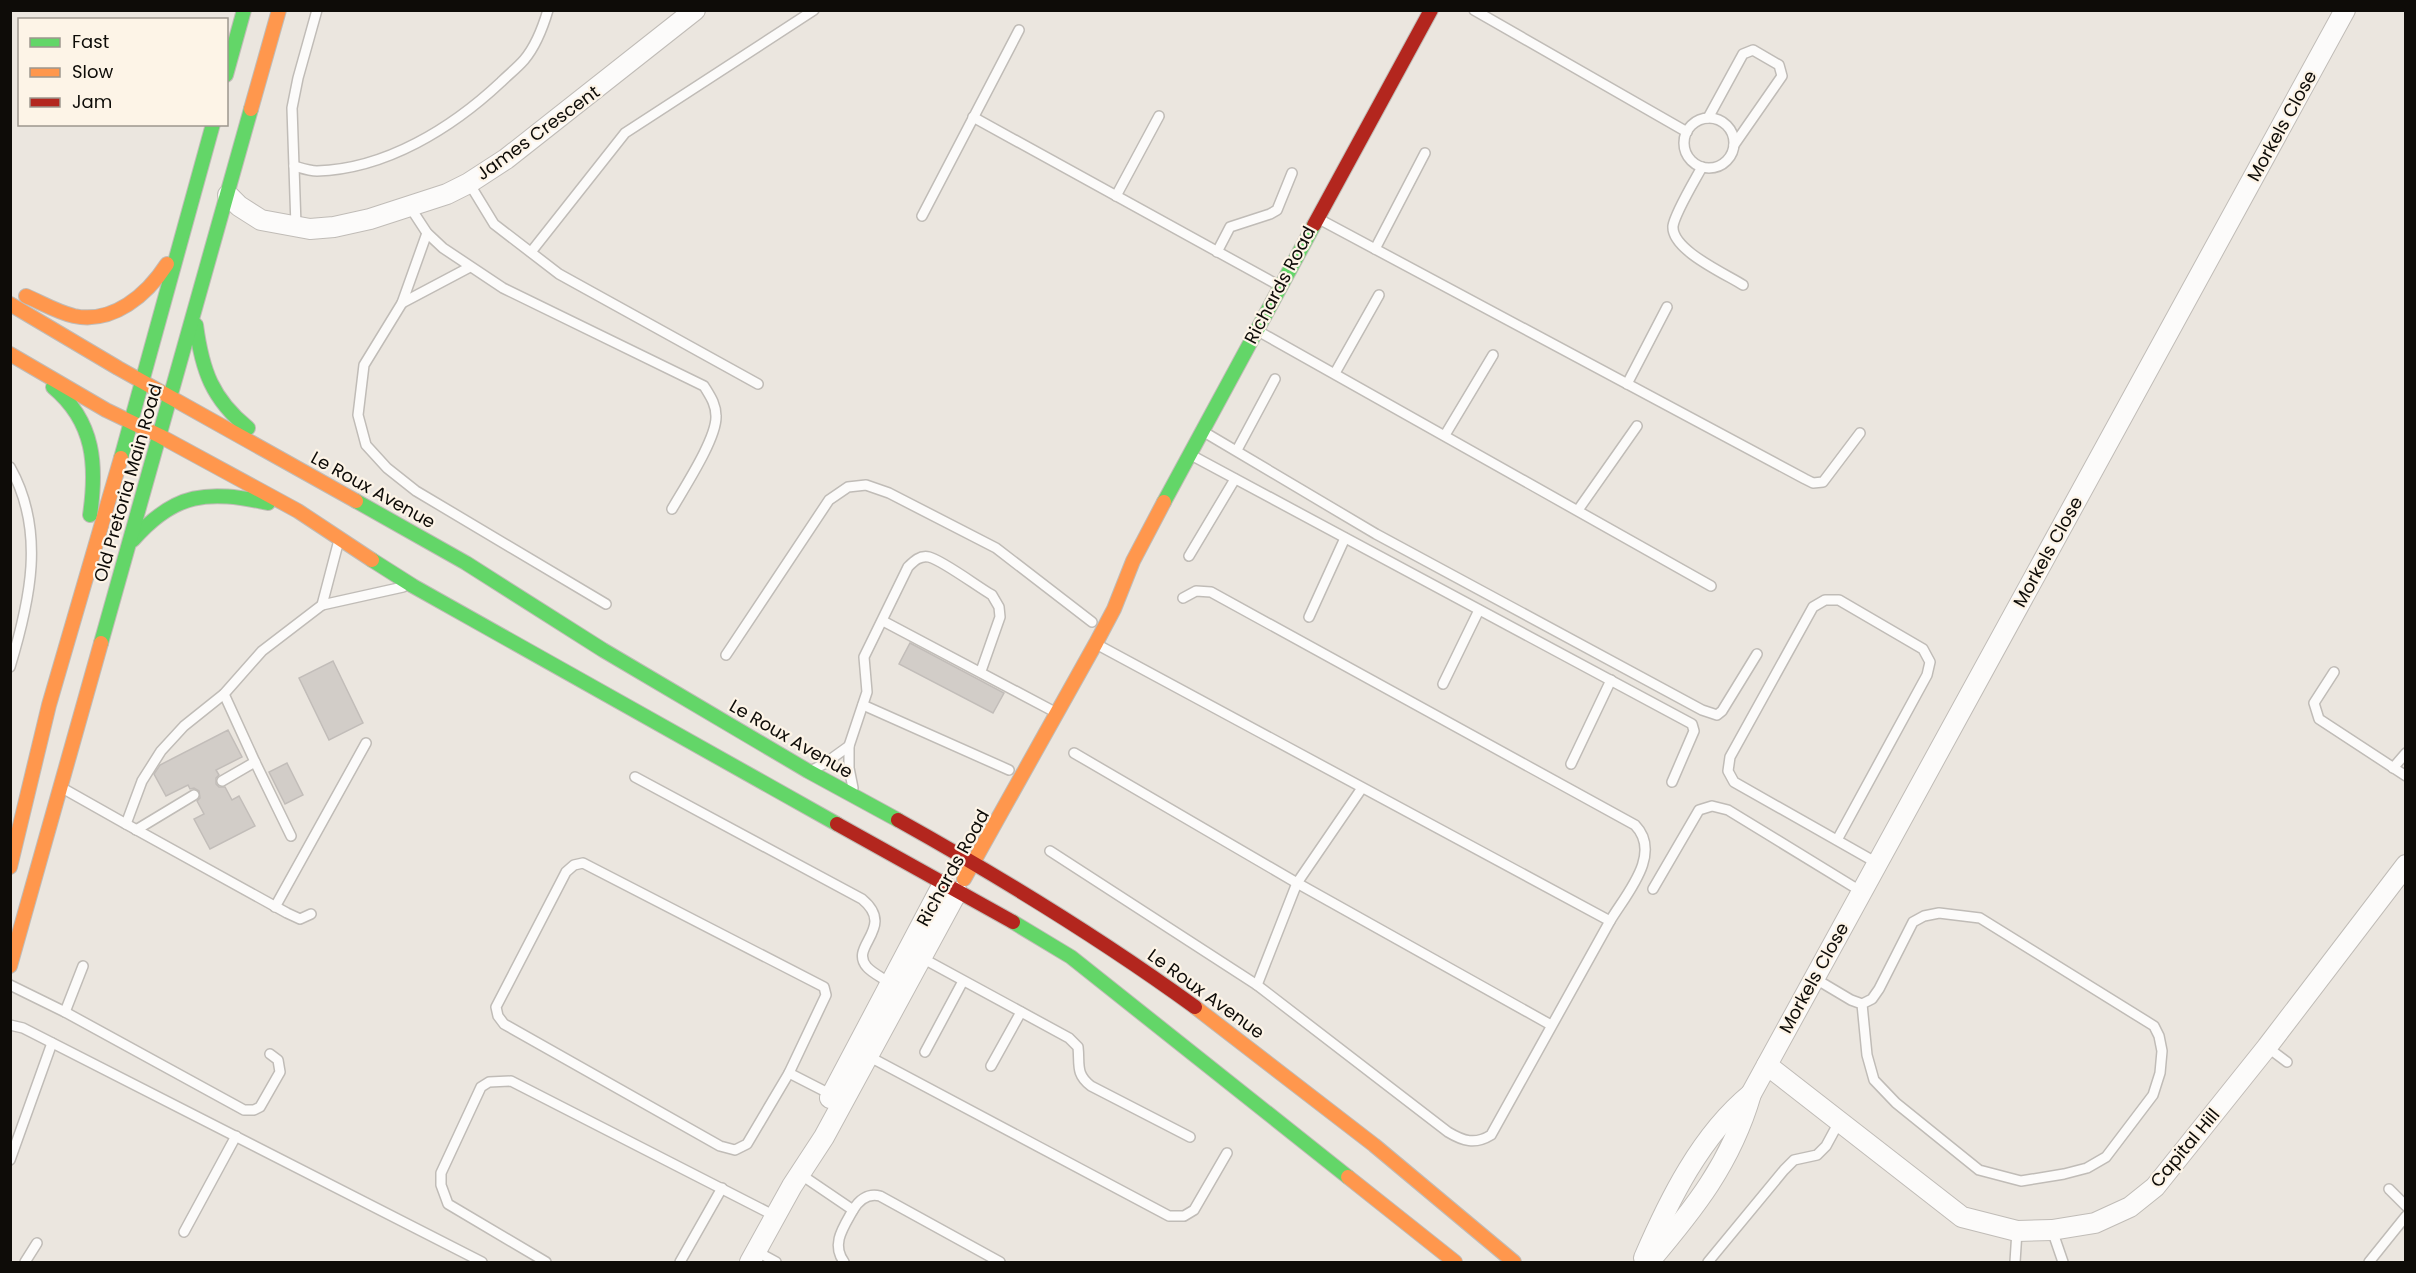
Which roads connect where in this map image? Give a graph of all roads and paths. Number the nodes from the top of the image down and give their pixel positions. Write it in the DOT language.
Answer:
graph roads {
  1 [pos="244,10"];
  2 [pos="279,10"];
  3 [pos="317,10"];
  4 [pos="548,10"];
  5 [pos="814,10"];
  6 [pos="1431,10"];
  7 [pos="1474,10"];
  8 [pos="2345,10"];
  9 [pos="691,12"];
  10 [pos="1019,30"];
  11 [pos="228,68"];
  12 [pos="1159,116"];
  13 [pos="973,117"];
  14 [pos="1708,118"];
  15 [pos="212,126"];
  16 [pos="1687,132"];
  17 [pos="1734,145"];
  18 [pos="1425,153"];
  19 [pos="294,166"];
  20 [pos="1702,167"];
  21 [pos="1292,173"];
  22 [pos="469,183"];
  23 [pos="228,195"];
  24 [pos="1116,196"];
  25 [pos="410,207"];
  26 [pos="922,216"];
  27 [pos="1317,218"];
  28 [pos="296,226"];
  29 [pos="427,232"];
  30 [pos="181,240"];
  31 [pos="1375,249"];
  32 [pos="531,252"];
  33 [pos="1217,252"];
  34 [pos="207,267"];
  35 [pos="470,267"];
  36 [pos="1743,285"];
  37 [pos="1280,286"];
  38 [pos="10,291"];
  39 [pos="1379,295"];
  40 [pos="402,303"];
  41 [pos="10,304"];
  42 [pos="1666,307"];
  43 [pos="1256,330"];
  44 [pos="1493,355"];
  45 [pos="16,357"];
  46 [pos="1335,373"];
  47 [pos="141,379"];
  48 [pos="1275,379"];
  49 [pos="758,384"];
  50 [pos="1626,384"];
  51 [pos="171,397"];
  52 [pos="130,420"];
  53 [pos="1637,426"];
  54 [pos="1202,431"];
  55 [pos="1860,433"];
  56 [pos="1445,435"];
  57 [pos="160,436"];
  58 [pos="1238,450"];
  59 [pos="268,452"];
  60 [pos="1189,454"];
  61 [pos="10,467"];
  62 [pos="1235,480"];
  63 [pos="672,509"];
  64 [pos="1578,510"];
  65 [pos="298,511"];
  66 [pos="1345,538"];
  67 [pos="339,539"];
  68 [pos="129,545"];
  69 [pos="1189,556"];
  70 [pos="1133,561"];
  71 [pos="413,586"];
  72 [pos="1711,586"];
  73 [pos="1183,598"];
  74 [pos="606,604"];
  75 [pos="322,605"];
  76 [pos="1479,610"];
  77 [pos="1309,617"];
  78 [pos="883,621"];
  79 [pos="1092,622"];
  80 [pos="1082,638"];
  81 [pos="1096,643"];
  82 [pos="66,646"];
  83 [pos="1757,654"];
  84 [pos="726,655"];
  85 [pos="10,667"];
  86 [pos="981,671"];
  87 [pos="2334,672"];
  88 [pos="1611,680"];
  89 [pos="1443,684"];
  90 [pos="1052,690"];
  91 [pos="224,694"];
  92 [pos="863,705"];
  93 [pos="1046,711"];
  94 [pos="366,743"];
  95 [pos="849,746"];
  96 [pos="1020,750"];
  97 [pos="1074,753"];
  98 [pos="2406,753"];
  99 [pos="255,762"];
  100 [pos="1571,764"];
  101 [pos="2393,768"];
  102 [pos="808,771"];
  103 [pos="1006,774"];
  104 [pos="2406,776"];
  105 [pos="635,777"];
  106 [pos="222,781"];
  107 [pos="1671,782"];
  108 [pos="62,788"];
  109 [pos="1362,788"];
  110 [pos="194,795"];
  111 [pos="856,798"];
  112 [pos="126,824"];
  113 [pos="136,830"];
  114 [pos="291,836"];
  115 [pos="1837,840"];
  116 [pos="1050,851"];
  117 [pos="972,862"];
  118 [pos="1877,863"];
  119 [pos="2406,865"];
  120 [pos="10,867"];
  121 [pos="954,869"];
  122 [pos="1297,883"];
  123 [pos="1653,888"];
  124 [pos="1862,891"];
  125 [pos="275,907"];
  126 [pos="311,914"];
  127 [pos="1610,921"];
  128 [pos="922,958"];
  129 [pos="10,966"];
  130 [pos="83,966"];
  131 [pos="1814,978"];
  132 [pos="963,981"];
  133 [pos="890,983"];
  134 [pos="10,985"];
  135 [pos="1257,985"];
  136 [pos="1862,1004"];
  137 [pos="65,1012"];
  138 [pos="1021,1012"];
  139 [pos="10,1025"];
  140 [pos="1551,1025"];
  141 [pos="52,1043"];
  142 [pos="2267,1047"];
  143 [pos="925,1052"];
  144 [pos="270,1054"];
  145 [pos="868,1056"];
  146 [pos="2287,1062"];
  147 [pos="1767,1065"];
  148 [pos="991,1066"];
  149 [pos="789,1073"];
  150 [pos="1751,1094"];
  151 [pos="832,1095"];
  152 [pos="1839,1122"];
  153 [pos="236,1136"];
  154 [pos="1190,1137"];
  155 [pos="1227,1153"];
  156 [pos="10,1160"];
  157 [pos="796,1180"];
  158 [pos="723,1188"];
  159 [pos="2389,1190"];
  160 [pos="2406,1206"];
  161 [pos="853,1210"];
  162 [pos="775,1216"];
  163 [pos="2406,1216"];
  164 [pos="2052,1230"];
  165 [pos="2017,1231"];
  166 [pos="184,1232"];
  167 [pos="37,1243"];
  168 [pos="753,1257"];
  169 [pos="25,1263"];
  170 [pos="482,1263"];
  171 [pos="546,1263"];
  172 [pos="680,1263"];
  173 [pos="776,1263"];
  174 [pos="844,1263"];
  175 [pos="1000,1263"];
  176 [pos="1455,1263"];
  177 [pos="1514,1263"];
  178 [pos="1642,1263"];
  179 [pos="1649,1263"];
  180 [pos="1708,1263"];
  181 [pos="2015,1263"];
  182 [pos="2063,1263"];
  183 [pos="2369,1263"];
  1 -- 11 [label="main road"];
  2 -- 23 [label="main road, Old Pretoria Main Road"];
  3 -- 19 [label="lane"];
  4 -- 19 [label="lane"];
  5 -- 32 [label="lane"];
  6 -- 27 [label="main road, Richards Road"];
  7 -- 16 [label="lane"];
  8 -- 118 [label="street, Morkels Close"];
  9 -- 22 [label="street, James Crescent"];
  10 -- 13 [label="lane"];
  12 -- 24 [label="lane"];
  13 -- 24 [label="lane"];
  13 -- 26 [label="lane"];
  14 -- 16 [label="lane"];
  14 -- 17 [label="lane"];
  14 -- 17 [label="lane"];
  15 -- 30 [label="main road, Old Pretoria Main Road"];
  16 -- 20 [label="lane"];
  17 -- 20 [label="lane"];
  18 -- 31 [label="lane"];
  19 -- 28 [label="lane"];
  20 -- 36 [label="lane"];
  21 -- 33 [label="lane"];
  22 -- 25 [label="street, James Crescent"];
  22 -- 32 [label="lane"];
  23 -- 28 [label="street, James Crescent"];
  23 -- 34 [label="main road, Old Pretoria Main Road"];
  24 -- 33 [label="lane"];
  25 -- 28 [label="street, James Crescent"];
  25 -- 29 [label="lane"];
  27 -- 31 [label="lane"];
  27 -- 37 [label="main road, Richards Road"];
  29 -- 35 [label="lane"];
  29 -- 40 [label="lane"];
  30 -- 38 [label="main road"];
  30 -- 47 [label="main road, Old Pretoria Main Road"];
  31 -- 50 [label="lane"];
  32 -- 49 [label="lane"];
  33 -- 37 [label="lane"];
  34 -- 51 [label="main road, Old Pretoria Main Road"];
  34 -- 59 [label="main road"];
  35 -- 40 [label="lane"];
  35 -- 63 [label="lane"];
  37 -- 43 [label="main road, Richards Road"];
  39 -- 46 [label="lane"];
  40 -- 74 [label="lane"];
  41 -- 47 [label="main road, Le Roux Avenue"];
  42 -- 50 [label="lane"];
  43 -- 46 [label="lane"];
  43 -- 54 [label="main road, Richards Road"];
  44 -- 56 [label="lane"];
  45 -- 52 [label="main road, Le Roux Avenue"];
  45 -- 82 [label="main road"];
  46 -- 56 [label="lane"];
  47 -- 51 [label="main road, Le Roux Avenue"];
  47 -- 52 [label="main road, Old Pretoria Main Road"];
  48 -- 58 [label="lane"];
  50 -- 55 [label="lane"];
  51 -- 57 [label="main road, Old Pretoria Main Road"];
  51 -- 59 [label="main road, Le Roux Avenue"];
  52 -- 57 [label="main road, Le Roux Avenue"];
  52 -- 82 [label="main road, Old Pretoria Main Road"];
  53 -- 64 [label="lane"];
  54 -- 58 [label="lane"];
  54 -- 60 [label="main road, Richards Road"];
  56 -- 64 [label="lane"];
  57 -- 65 [label="main road, Le Roux Avenue"];
  57 -- 68 [label="main road, Old Pretoria Main Road"];
  58 -- 83 [label="lane"];
  59 -- 102 [label="main road, Le Roux Avenue"];
  60 -- 62 [label="lane"];
  60 -- 70 [label="main road, Richards Road"];
  61 -- 85 [label="lane"];
  62 -- 66 [label="lane"];
  62 -- 69 [label="lane"];
  64 -- 72 [label="lane"];
  65 -- 67 [label="main road, Le Roux Avenue"];
  65 -- 68 [label="main road"];
  66 -- 76 [label="lane"];
  66 -- 77 [label="lane"];
  67 -- 71 [label="main road, Le Roux Avenue"];
  67 -- 75 [label="lane"];
  68 -- 108 [label="main road, Old Pretoria Main Road"];
  70 -- 79 [label="main road, Richards Road"];
  70 -- 81 [label="main road, Richards Road"];
  71 -- 75 [label="lane"];
  71 -- 121 [label="main road, Le Roux Avenue"];
  73 -- 127 [label="lane"];
  75 -- 91 [label="lane"];
  76 -- 88 [label="lane"];
  76 -- 89 [label="lane"];
  78 -- 86 [label="lane"];
  78 -- 86 [label="lane"];
  78 -- 92 [label="lane"];
  79 -- 80 [label="main road, Richards Road"];
  79 -- 84 [label="lane"];
  81 -- 93 [label="main road, Richards Road"];
  81 -- 109 [label="lane"];
  82 -- 120 [label="main road, Old Pretoria Main Road"];
  86 -- 93 [label="lane"];
  87 -- 101 [label="lane"];
  88 -- 100 [label="lane"];
  88 -- 107 [label="lane"];
  90 -- 93 [label="main road, Richards Road"];
  91 -- 99 [label="lane"];
  91 -- 112 [label="lane"];
  92 -- 95 [label="lane"];
  92 -- 103 [label="lane"];
  93 -- 117 [label="main road, Richards Road"];
  94 -- 125 [label="lane"];
  95 -- 102 [label="lane"];
  95 -- 111 [label="lane"];
  96 -- 103 [label="main road"];
  97 -- 122 [label="lane"];
  98 -- 101 [label="lane"];
  99 -- 106 [label="lane"];
  99 -- 114 [label="lane"];
  101 -- 104 [label="lane"];
  102 -- 111 [label="main road, Le Roux Avenue"];
  105 -- 133 [label="lane"];
  108 -- 112 [label="lane"];
  108 -- 129 [label="main road, Old Pretoria Main Road"];
  109 -- 122 [label="lane"];
  109 -- 127 [label="lane"];
  110 -- 113 [label="lane"];
  111 -- 121 [label="main road, Le Roux Avenue"];
  112 -- 113 [label="lane"];
  113 -- 125 [label="lane"];
  115 -- 115 [label="lane"];
  115 -- 118 [label="lane"];
  116 -- 135 [label="lane"];
  117 -- 121 [label="main road, Richards Road"];
  117 -- 121 [label="main road, Le Roux Avenue"];
  117 -- 177 [label="main road, Le Roux Avenue"];
  118 -- 124 [label="street, Morkels Close"];
  119 -- 142 [label="street, Capital Hill"];
  121 -- 128 [label="street, Richards Road"];
  121 -- 133 [label="street, Richards Road"];
  121 -- 176 [label="main road, Le Roux Avenue"];
  122 -- 135 [label="lane"];
  122 -- 140 [label="lane"];
  123 -- 124 [label="lane"];
  124 -- 131 [label="street, Morkels Close"];
  125 -- 126 [label="lane"];
  127 -- 140 [label="lane"];
  128 -- 132 [label="lane"];
  128 -- 145 [label="street, Richards Road"];
  130 -- 137 [label="lane"];
  131 -- 136 [label="lane"];
  131 -- 147 [label="street, Morkels Close"];
  132 -- 138 [label="lane"];
  132 -- 143 [label="lane"];
  133 -- 151 [label="street, Richards Road"];
  134 -- 137 [label="lane"];
  135 -- 140 [label="lane"];
  136 -- 136 [label="lane"];
  137 -- 144 [label="lane"];
  138 -- 148 [label="lane"];
  138 -- 154 [label="lane"];
  139 -- 141 [label="lane"];
  141 -- 153 [label="lane"];
  141 -- 156 [label="lane"];
  142 -- 146 [label="lane"];
  142 -- 164 [label="street, Capital Hill"];
  145 -- 155 [label="lane"];
  145 -- 157 [label="street, Richards Road"];
  147 -- 150 [label="street, Morkels Close"];
  147 -- 152 [label="street, Capital Hill"];
  149 -- 149 [label="lane"];
  149 -- 151 [label="lane"];
  150 -- 178 [label="street, Morkels Close"];
  150 -- 179 [label="street, Morkels Close"];
  151 -- 157 [label="street, Richards Road"];
  152 -- 165 [label="street, Capital Hill"];
  152 -- 180 [label="lane"];
  153 -- 166 [label="lane"];
  153 -- 170 [label="lane"];
  157 -- 161 [label="lane"];
  157 -- 162 [label="street, Richards Road"];
  158 -- 162 [label="lane"];
  158 -- 171 [label="lane"];
  158 -- 172 [label="lane"];
  159 -- 160 [label="lane"];
  161 -- 174 [label="lane"];
  161 -- 175 [label="lane"];
  162 -- 168 [label="street, Richards Road"];
  163 -- 183 [label="lane"];
  164 -- 165 [label="street, Capital Hill"];
  164 -- 182 [label="lane"];
  165 -- 181 [label="lane"];
  167 -- 169 [label="lane"];
  168 -- 173 [label="lane"];
}
